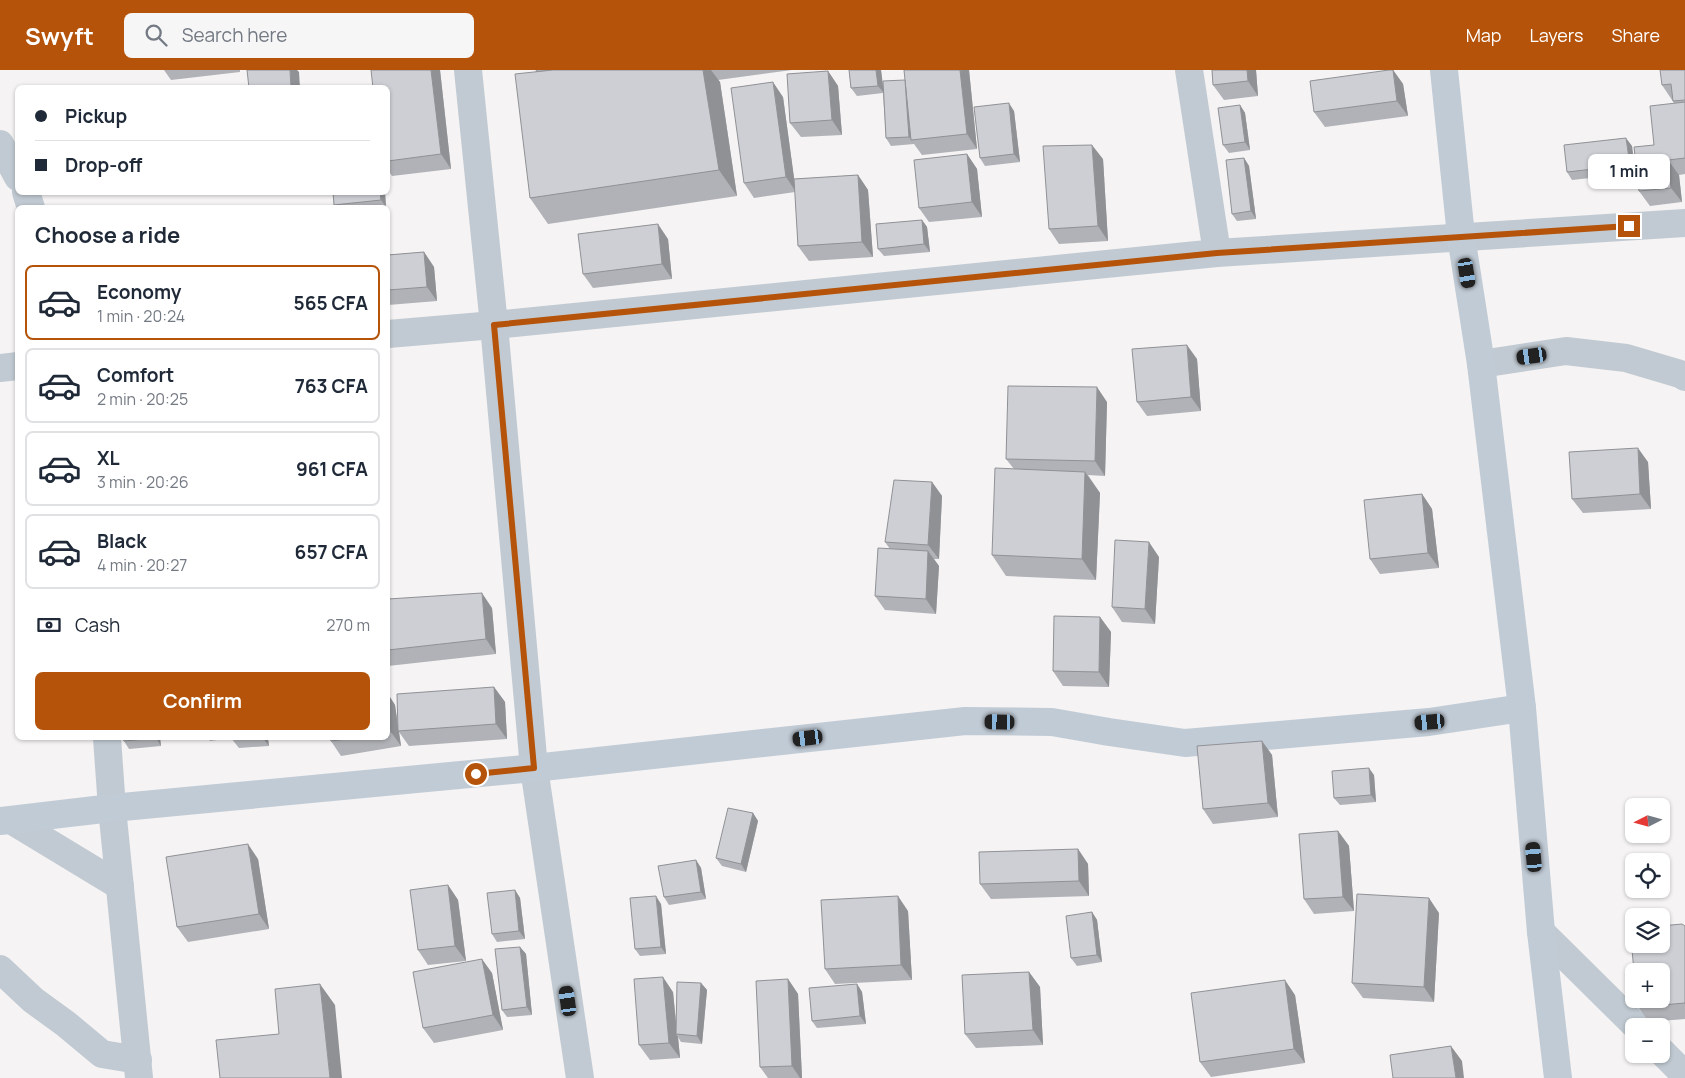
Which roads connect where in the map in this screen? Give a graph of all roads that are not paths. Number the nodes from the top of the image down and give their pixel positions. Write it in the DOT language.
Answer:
graph roads {
  1 [pos="468,70"];
  2 [pos="1189,70"];
  3 [pos="1444,70"];
  4 [pos="0,144"];
  5 [pos="15,172"];
  6 [pos="1685,223"];
  7 [pos="1461,236"];
  8 [pos="1217,253"];
  9 [pos="494,325"];
  10 [pos="390,334"];
  11 [pos="1482,364"];
  12 [pos="15,366"];
  13 [pos="0,368"];
  14 [pos="1685,377"];
  15 [pos="1522,708"];
  16 [pos="107,740"];
  17 [pos="534,768"];
  18 [pos="112,808"];
  19 [pos="5,821"];
  20 [pos="120,886"];
  21 [pos="1540,932"];
  22 [pos="0,968"];
  23 [pos="1628,1018"];
  24 [pos="1670,1060"];
  25 [pos="139,1069"];
  26 [pos="1685,1075"];
  27 [pos="580,1078"];
  28 [pos="1558,1078"];
  1 -- 9 [label="street"];
  2 -- 8 [label="street"];
  3 -- 7 [label="street"];
  4 -- 5 [label="street"];
  6 -- 7 [label="street"];
  7 -- 8 [label="street"];
  7 -- 11 [label="street"];
  8 -- 9 [label="street"];
  9 -- 10 [label="street"];
  9 -- 17 [label="street"];
  11 -- 14 [label="street"];
  11 -- 15 [label="street"];
  12 -- 13 [label="street"];
  15 -- 17 [label="street"];
  15 -- 21 [label="street"];
  16 -- 18 [label="street"];
  17 -- 18 [label="street"];
  17 -- 27 [label="street"];
  18 -- 19 [label="street"];
  18 -- 20 [label="street"];
  19 -- 20 [label="street"];
  20 -- 25 [label="street"];
  21 -- 23 [label="street"];
  21 -- 28 [label="street"];
  22 -- 25 [label="street"];
  24 -- 26 [label="street"];
}
